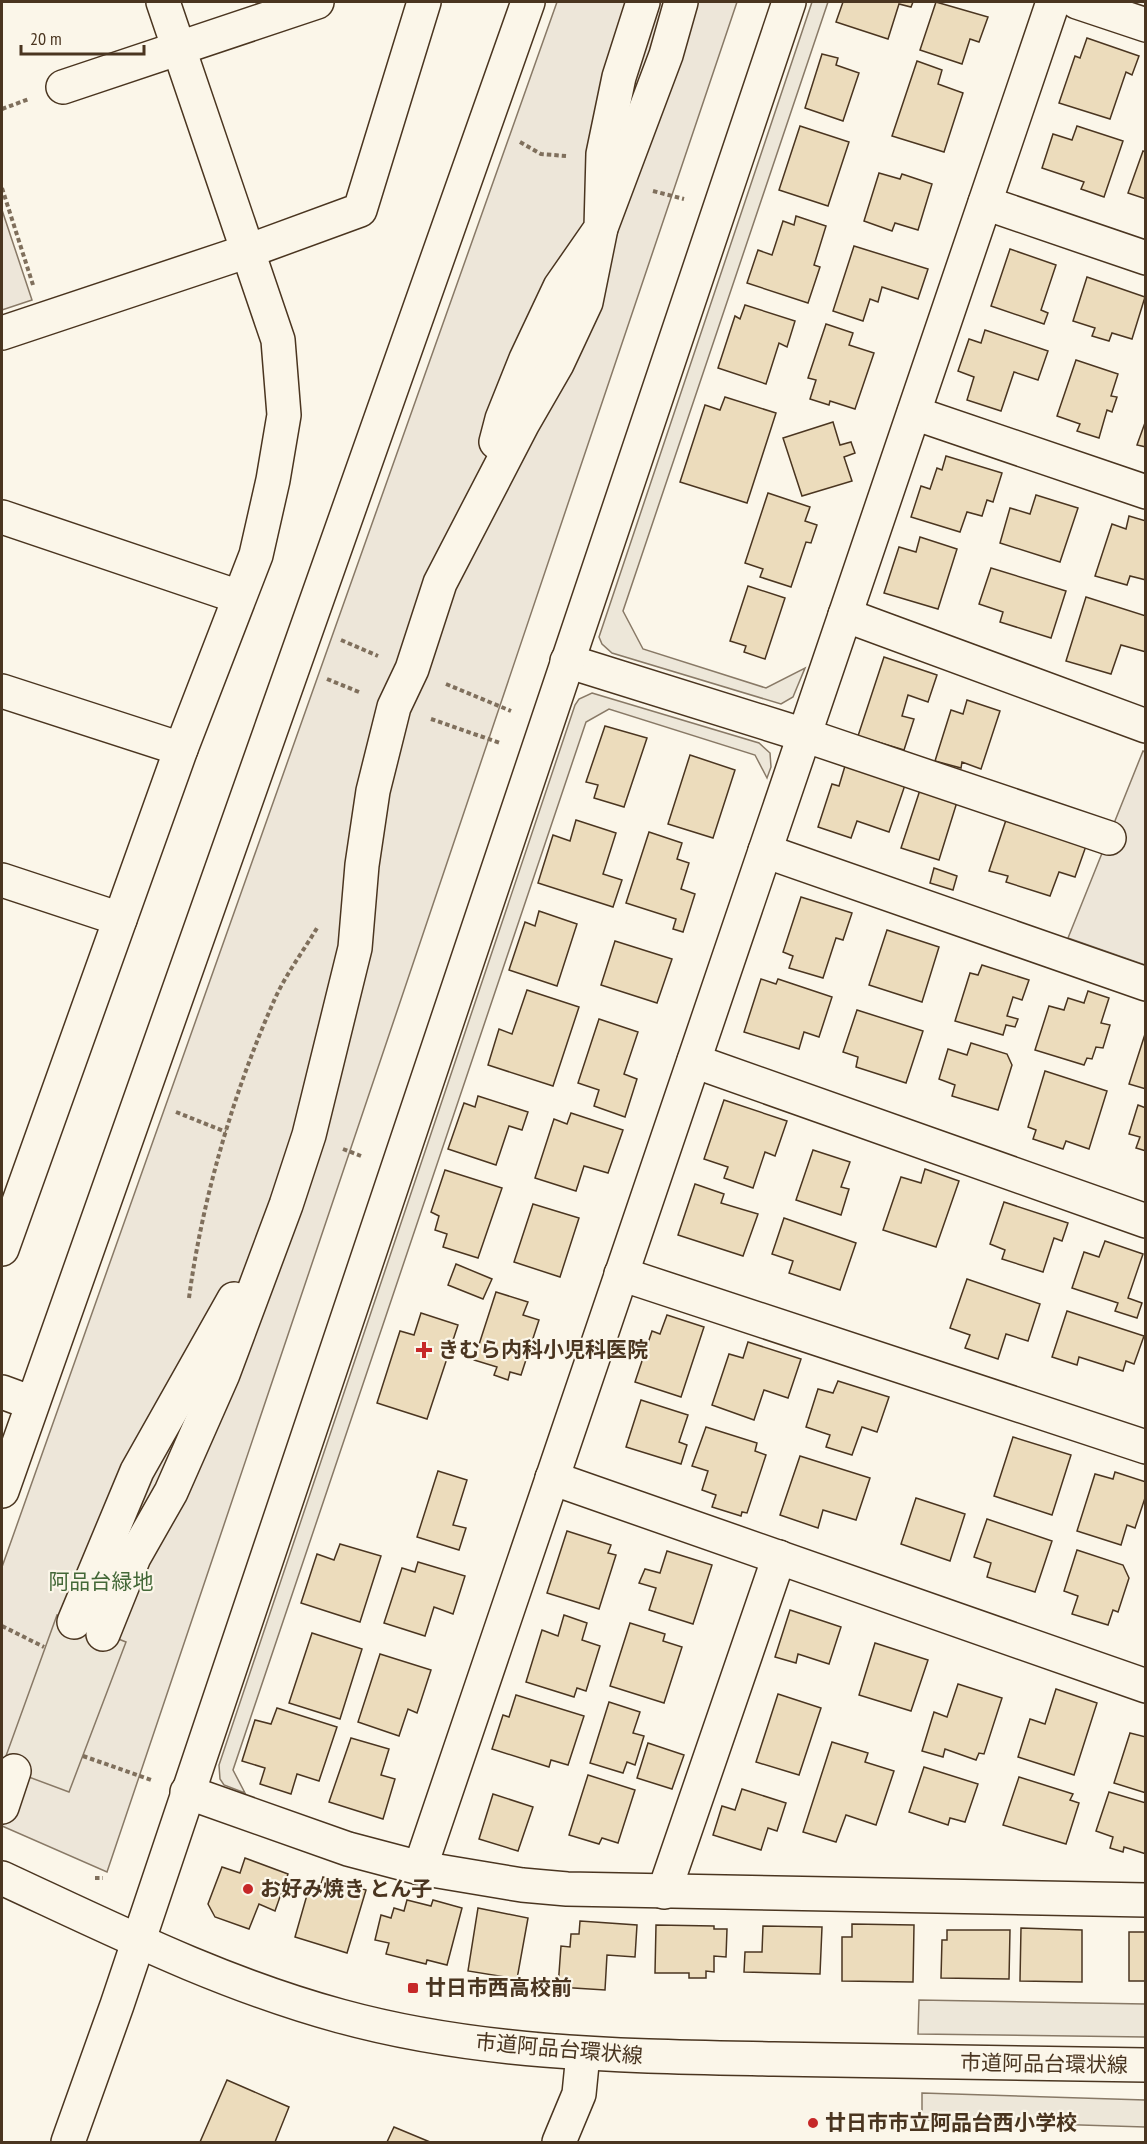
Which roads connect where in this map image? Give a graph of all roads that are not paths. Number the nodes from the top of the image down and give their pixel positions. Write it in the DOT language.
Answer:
graph roads {
  1 [pos="163,2"];
  2 [pos="317,2"];
  3 [pos="424,2"];
  4 [pos="528,2"];
  5 [pos="643,2"];
  6 [pos="681,2"];
  7 [pos="789,2"];
  8 [pos="1053,2"];
  9 [pos="1077,2"];
  10 [pos="1146,25"];
  11 [pos="179,48"];
  12 [pos="63,87"];
  13 [pos="985,203"];
  14 [pos="601,228"];
  15 [pos="248,251"];
  16 [pos="1146,258"];
  17 [pos="2,333"];
  18 [pos="914,412"];
  19 [pos="1146,492"];
  20 [pos="2,517"];
  21 [pos="239,597"];
  22 [pos="845,615"];
  23 [pos="567,661"];
  24 [pos="2,691"];
  25 [pos="1146,726"];
  26 [pos="804,735"];
  27 [pos="181,749"];
  28 [pos="1109,838"];
  29 [pos="765,851"];
  30 [pos="2,880"];
  31 [pos="120,919"];
  32 [pos="1146,984"];
  33 [pos="694,1061"];
  34 [pos="1146,1221"];
  35 [pos="2,1249"];
  36 [pos="621,1274"];
  37 [pos="2,1392"];
  38 [pos="32,1403"];
  39 [pos="1146,1447"];
  40 [pos="552,1478"];
  41 [pos="2,1491"];
  42 [pos="779,1557"];
  43 [pos="88,1628"];
  44 [pos="1144,1681"];
  45 [pos="14,1772"];
  46 [pos="187,1792"];
  47 [pos="2,1807"];
  48 [pos="420,1868"];
  49 [pos="2,1878"];
  50 [pos="664,1892"];
  51 [pos="1146,1900"];
  52 [pos="138,1940"];
  53 [pos="583,2054"];
  54 [pos="1146,2066"];
  55 [pos="68,2142"];
  56 [pos="559,2142"];
  1 -- 11 [label="street"];
  2 -- 11 [label="street"];
  3 -- 15 [label="street"];
  4 -- 38 [label="street"];
  5 -- 14 [label="street"];
  6 -- 14 [label="street"];
  7 -- 23 [label="street"];
  8 -- 13 [label="street"];
  9 -- 10 [label="street"];
  11 -- 12 [label="street"];
  11 -- 15 [label="street"];
  13 -- 16 [label="street"];
  13 -- 18 [label="street"];
  14 -- 43 [label="street"];
  15 -- 17 [label="street"];
  15 -- 21 [label="street"];
  18 -- 19 [label="street"];
  18 -- 22 [label="street"];
  20 -- 21 [label="street"];
  21 -- 27 [label="street"];
  22 -- 25 [label="street"];
  22 -- 26 [label="street"];
  23 -- 26 [label="street"];
  23 -- 46 [label="street"];
  24 -- 27 [label="street"];
  26 -- 28 [label="street"];
  26 -- 29 [label="street"];
  27 -- 31 [label="street"];
  29 -- 32 [label="street"];
  29 -- 33 [label="street"];
  30 -- 31 [label="street"];
  31 -- 35 [label="street"];
  33 -- 34 [label="street"];
  33 -- 36 [label="street"];
  36 -- 39 [label="street"];
  36 -- 40 [label="street"];
  37 -- 38 [label="street"];
  38 -- 41 [label="street"];
  40 -- 42 [label="street"];
  40 -- 48 [label="street"];
  42 -- 44 [label="street"];
  42 -- 50 [label="street"];
  45 -- 47 [label="street"];
  46 -- 48 [label="street"];
  46 -- 52 [label="street"];
  48 -- 50 [label="street"];
  49 -- 52 [label="street, 市道阿品台環状線"];
  50 -- 51 [label="street"];
  52 -- 53 [label="street, 市道阿品台環状線"];
  52 -- 55 [label="street"];
  53 -- 54 [label="street, 市道阿品台環状線"];
  53 -- 56 [label="street"];
}
